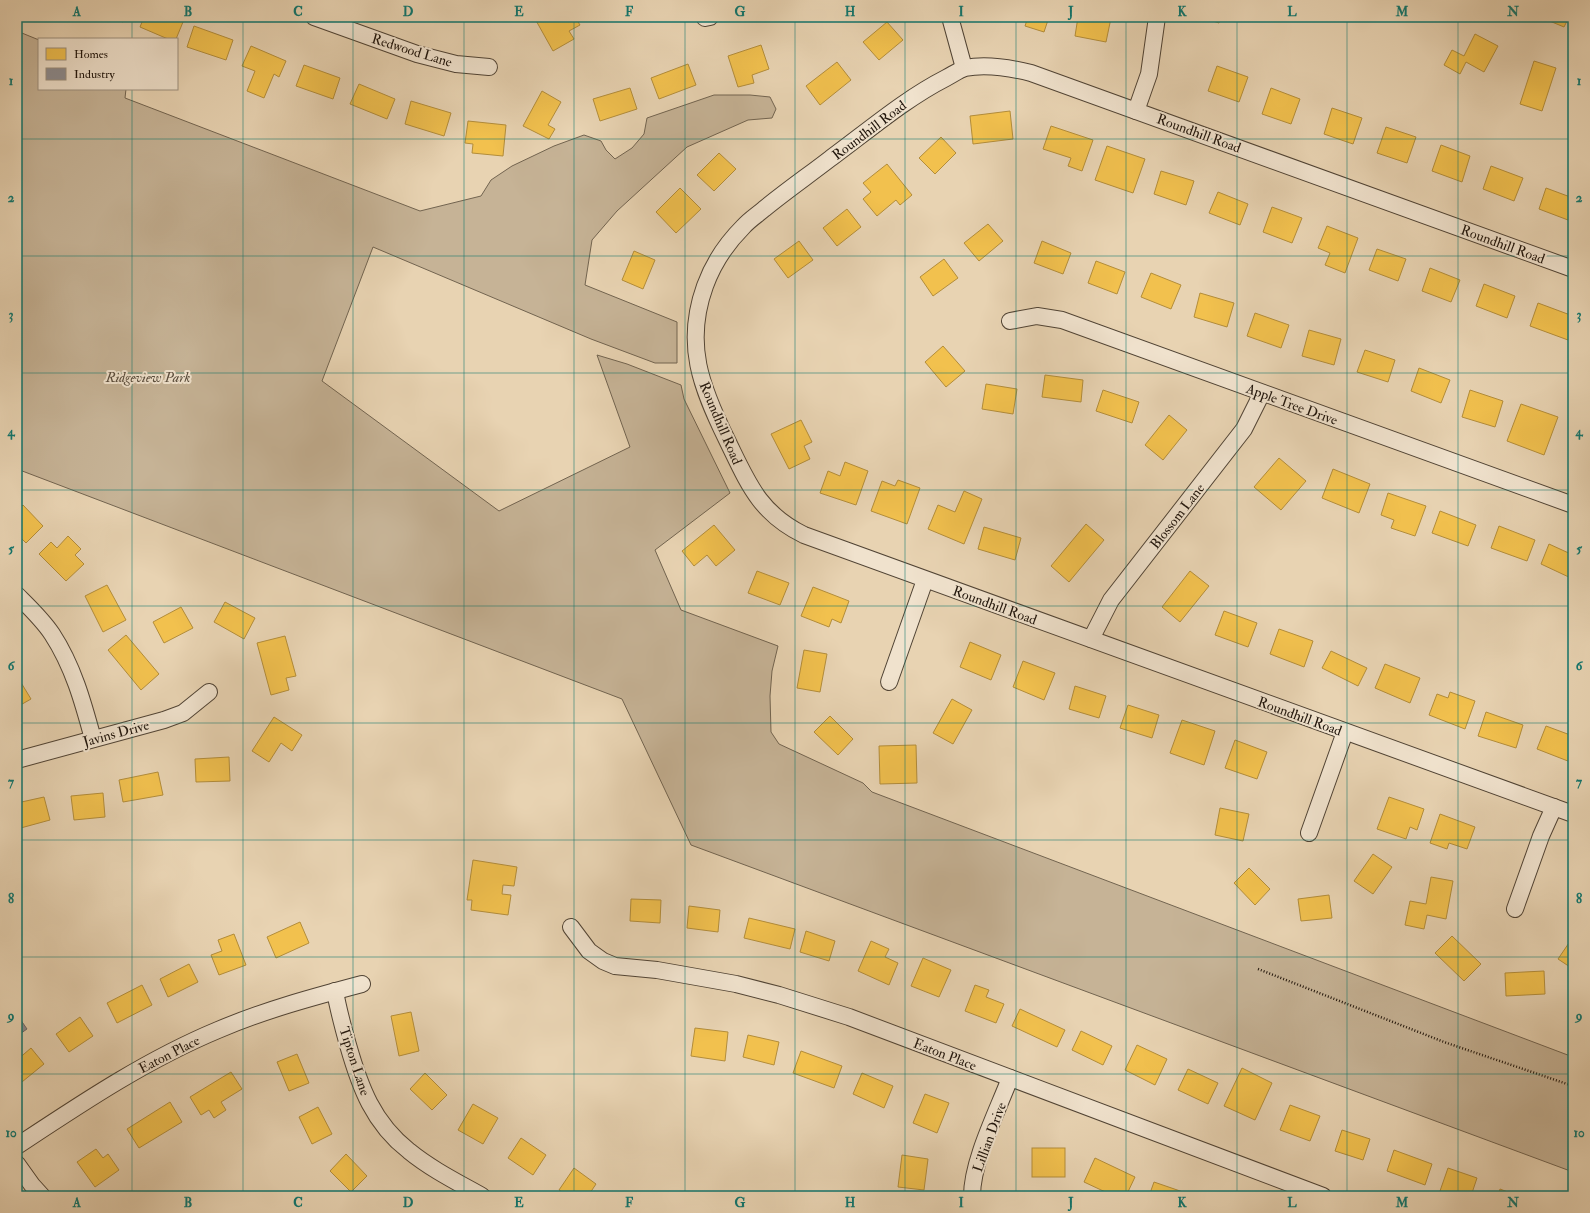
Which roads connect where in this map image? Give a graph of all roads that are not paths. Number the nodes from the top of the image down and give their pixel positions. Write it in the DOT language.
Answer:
graph roads {
  1 [pos="314,17"];
  2 [pos="950,17"];
  3 [pos="1157,17"];
  4 [pos="489,67"];
  5 [pos="964,68"];
  6 [pos="1136,111"];
  7 [pos="1573,269"];
  8 [pos="1010,321"];
  9 [pos="1262,393"];
  10 [pos="1573,505"];
  11 [pos="925,580"];
  12 [pos="17,595"];
  13 [pos="1091,640"];
  14 [pos="889,682"];
  15 [pos="209,692"];
  16 [pos="1345,732"];
  17 [pos="93,739"];
  18 [pos="17,760"];
  19 [pos="1554,807"];
  20 [pos="1573,814"];
  21 [pos="1309,833"];
  22 [pos="1515,909"];
  23 [pos="571,927"];
  24 [pos="362,984"];
  25 [pos="335,991"];
  26 [pos="1010,1078"];
  27 [pos="17,1146"];
  28 [pos="17,1164"];
  29 [pos="42,1196"];
  30 [pos="482,1196"];
  31 [pos="972,1196"];
  32 [pos="1323,1196"];
  1 -- 4 [label="street, Redwood Lane"];
  2 -- 5 [label="street"];
  3 -- 6 [label="street"];
  5 -- 6 [label="street, Roundhill Road"];
  5 -- 11 [label="street, Roundhill Road"];
  6 -- 7 [label="street, Roundhill Road"];
  8 -- 9 [label="street, Apple Tree Drive"];
  9 -- 10 [label="street, Apple Tree Drive"];
  9 -- 13 [label="street, Blossom Lane"];
  11 -- 13 [label="street, Roundhill Road"];
  11 -- 14 [label="street"];
  12 -- 17 [label="street"];
  13 -- 16 [label="street, Roundhill Road"];
  15 -- 17 [label="street, Javins Drive"];
  16 -- 19 [label="street, Roundhill Road"];
  16 -- 21 [label="street"];
  17 -- 18 [label="street, Javins Drive"];
  19 -- 20 [label="street, Roundhill Road"];
  19 -- 22 [label="street"];
  23 -- 26 [label="street, Eaton Place"];
  24 -- 25 [label="street, Eaton Place"];
  25 -- 27 [label="street, Eaton Place"];
  25 -- 30 [label="street, Tipton Lane"];
  26 -- 31 [label="street, Lillian Drive"];
  26 -- 32 [label="street, Eaton Place"];
  28 -- 29 [label="street"];
}
